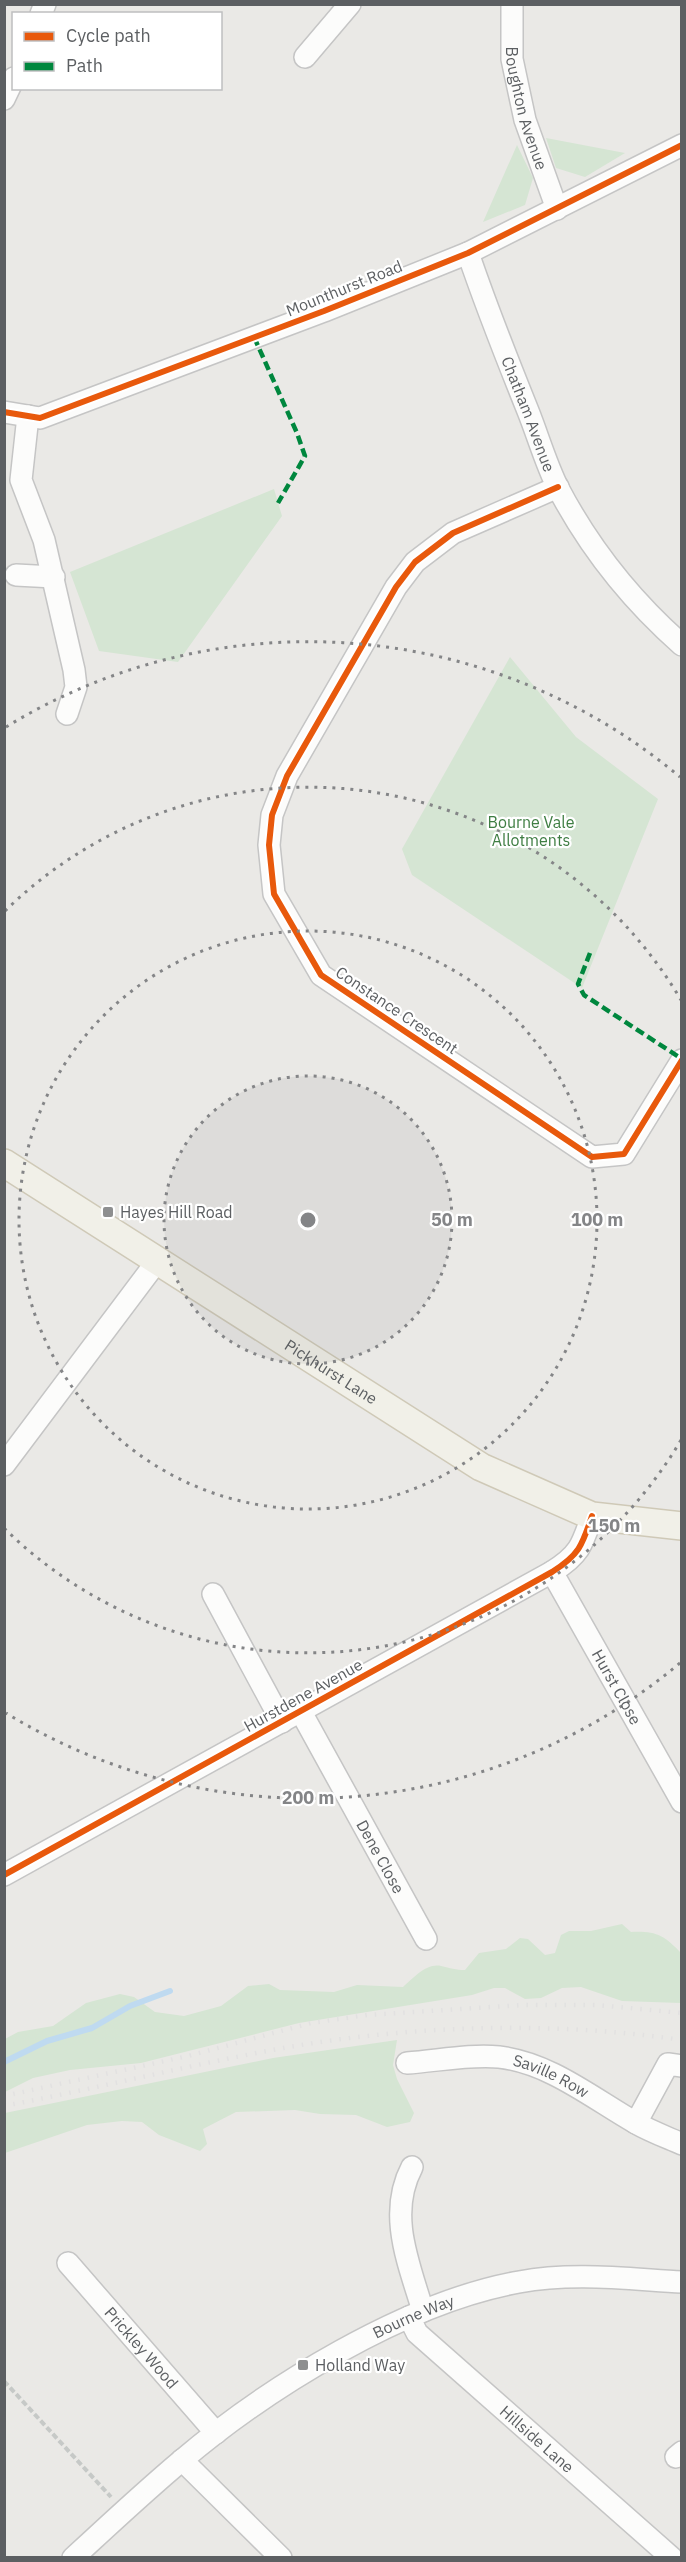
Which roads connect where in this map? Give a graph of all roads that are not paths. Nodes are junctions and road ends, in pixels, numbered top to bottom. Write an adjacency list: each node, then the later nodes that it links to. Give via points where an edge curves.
1 (350, 4): 3 (street)
2 (512, 4): 7 (street, Boughton Avenue, via 512,59 525,120)
3 (305, 57)
4 (12, 82): 5 (street)
5 (4, 99)
6 (681, 146): 7 (street, Mounthurst Road)
7 (557, 209): 8 (street, Mounthurst Road)
8 (468, 253): 10 (street, Mounthurst Road, via 40,418); 11 (street, Chatham Avenue)
9 (4, 412): 10 (street, Mounthurst Road)
10 (28, 416): 13 (street, via 21,480)
11 (558, 487): 14 (street, Chatham Avenue, via 628,592); 16 (street, Constance Crescent, via 453,533 415,562 396,587 287,776 272,815 269,845 274,894 321,975 592,1157 624,1154)
12 (16, 575): 13 (street)
13 (54, 577): 15 (street, via 76,687)
14 (681, 645)
15 (67, 714)
16 (681, 1060)
17 (4, 1163): 18 (main road, Pickhurst Lane)
18 (158, 1260): 19 (street); 20 (main road, Pickhurst Lane, via 481,1467)
19 (4, 1465)
20 (592, 1516): 21 (main road, Pickhurst Lane); 22 (street, Hurstdene Avenue, via 572,1558)
21 (681, 1526)
22 (552, 1572): 24 (street, Hurstdene Avenue); 25 (street, Hurst Close)
23 (213, 1594): 24 (street, Dene Close)
24 (291, 1717): 26 (street, Hurstdene Avenue); 27 (street, Dene Close)
25 (681, 1802)
26 (4, 1875)
27 (426, 1940)
28 (407, 2063): 30 (street, Saville Row, via 481,2056 519,2062 585,2090)
29 (681, 2066): 30 (street, via 668,2064)
30 (636, 2123): 31 (street, Saville Row)
31 (681, 2144)
32 (412, 2167): 35 (street, via 404,2182 399,2209)
33 (68, 2263): 36 (street, Prickley Wood)
34 (681, 2282): 35 (street, Bourne Way, via 546,2278 491,2288)
35 (416, 2314): 36 (street, Bourne Way, via 320,2364); 40 (street, Hillside Lane, via 417,2332)
36 (216, 2433): 37 (street, Bourne Way)
37 (182, 2460): 38 (street, Bourne Way); 39 (street)
38 (73, 2558)
39 (281, 2558)
40 (672, 2558)

